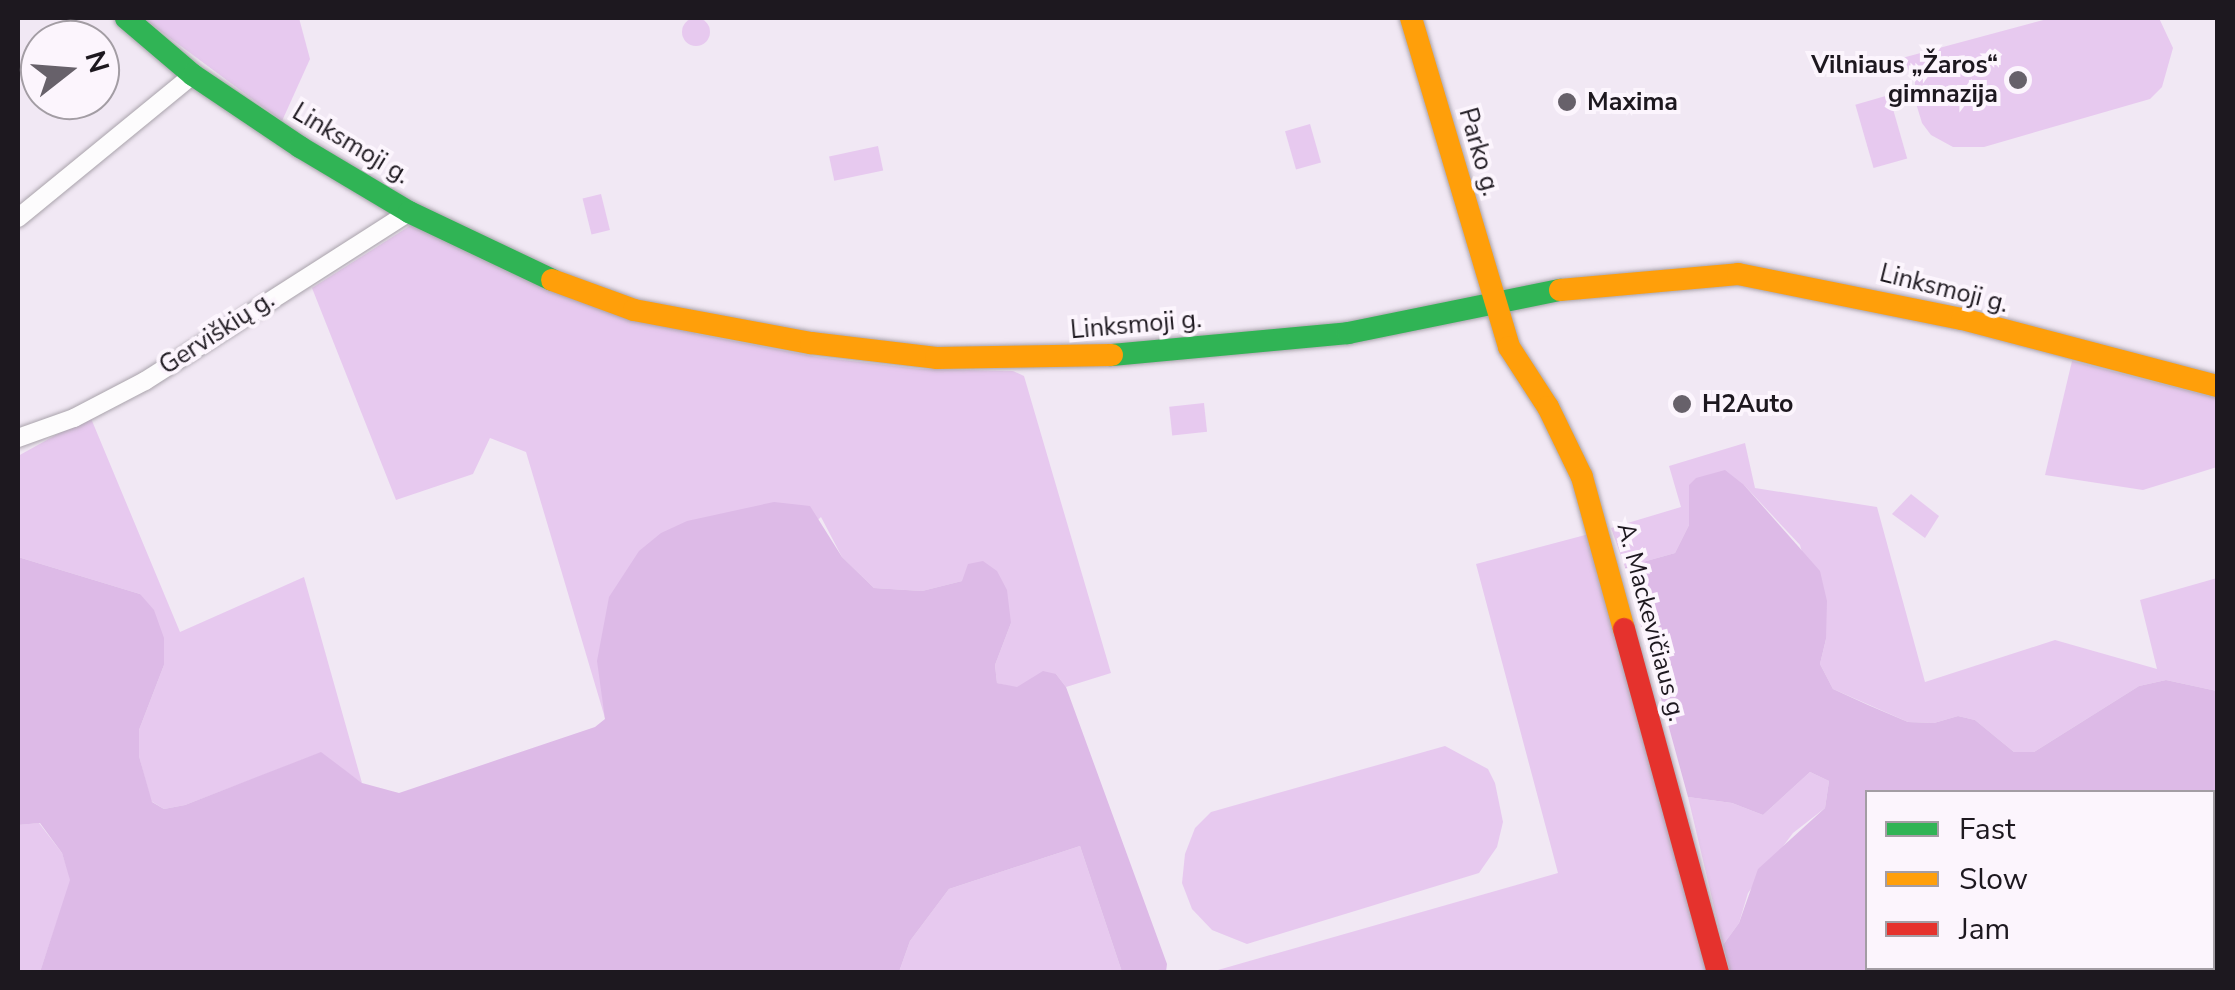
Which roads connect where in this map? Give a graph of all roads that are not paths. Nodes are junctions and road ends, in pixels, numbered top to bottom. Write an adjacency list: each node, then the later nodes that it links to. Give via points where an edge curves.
1 (126, 18): 3 (street, Linksmoji g.)
2 (1412, 18): 6 (street, Parko g.)
3 (194, 75): 4 (street, Linksmoji g.); 5 (street)
4 (409, 212): 6 (street, Linksmoji g., via 576,291 634,310 936,358 1070,360 1348,332); 8 (street, Gerviškių g., via 145,381)
5 (18, 218)
6 (1494, 301): 7 (street, Linksmoji g., via 1704,274 1774,278); 9 (street, A. Mackevičiaus g., via 1509,346 1582,477)
7 (2218, 386)
8 (18, 438)
9 (1718, 972)

